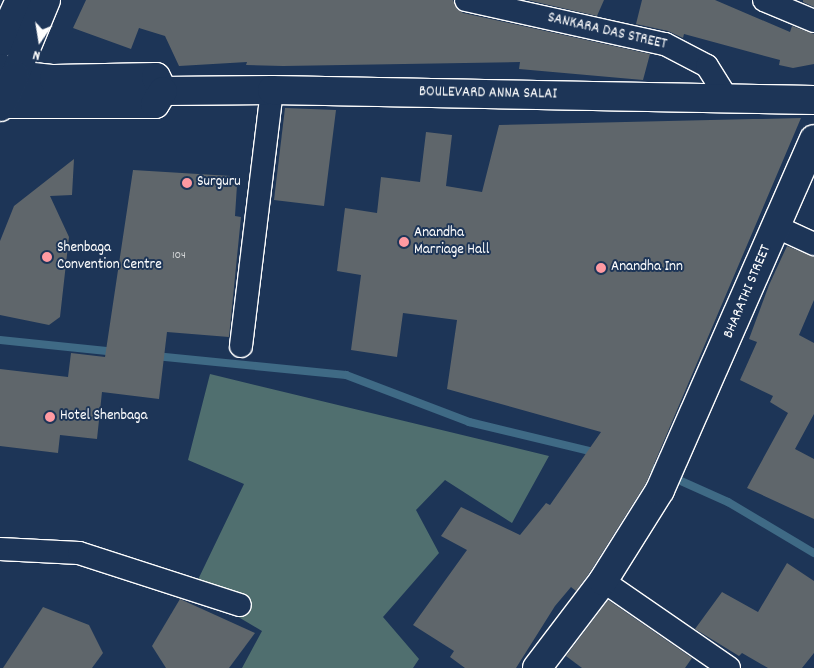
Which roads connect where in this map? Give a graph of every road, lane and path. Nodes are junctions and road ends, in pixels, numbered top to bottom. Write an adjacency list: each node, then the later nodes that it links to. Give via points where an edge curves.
1 (20, 0): 6 (main road)
2 (46, 0): 7 (main road)
3 (466, 0): 10 (street, SANKARA DAS STREET, via 665,44 707,66)
4 (764, 0): 5 (street)
5 (814, 21)
6 (0, 44)
7 (7, 72): 9 (main road, via 54,79 156,77); 12 (main road)
8 (272, 90): 9 (main road, BOULEVARD ANNA SALAI); 10 (main road, BOULEVARD ANNA SALAI); 16 (street)
9 (163, 91): 12 (main road, via 155,104)
10 (727, 98): 11 (main road, BOULEVARD ANNA SALAI)
11 (814, 100)
12 (0, 106)
13 (814, 139): 14 (main road, BHARATHI STREET)
14 (776, 227): 15 (street); 18 (main road, BHARATHI STREET, via 660,490)
15 (814, 244)
16 (241, 346)
17 (0, 549): 19 (street, via 78,553)
18 (603, 582): 20 (main road); 21 (street)
19 (240, 605)
20 (537, 668)
21 (729, 668)

